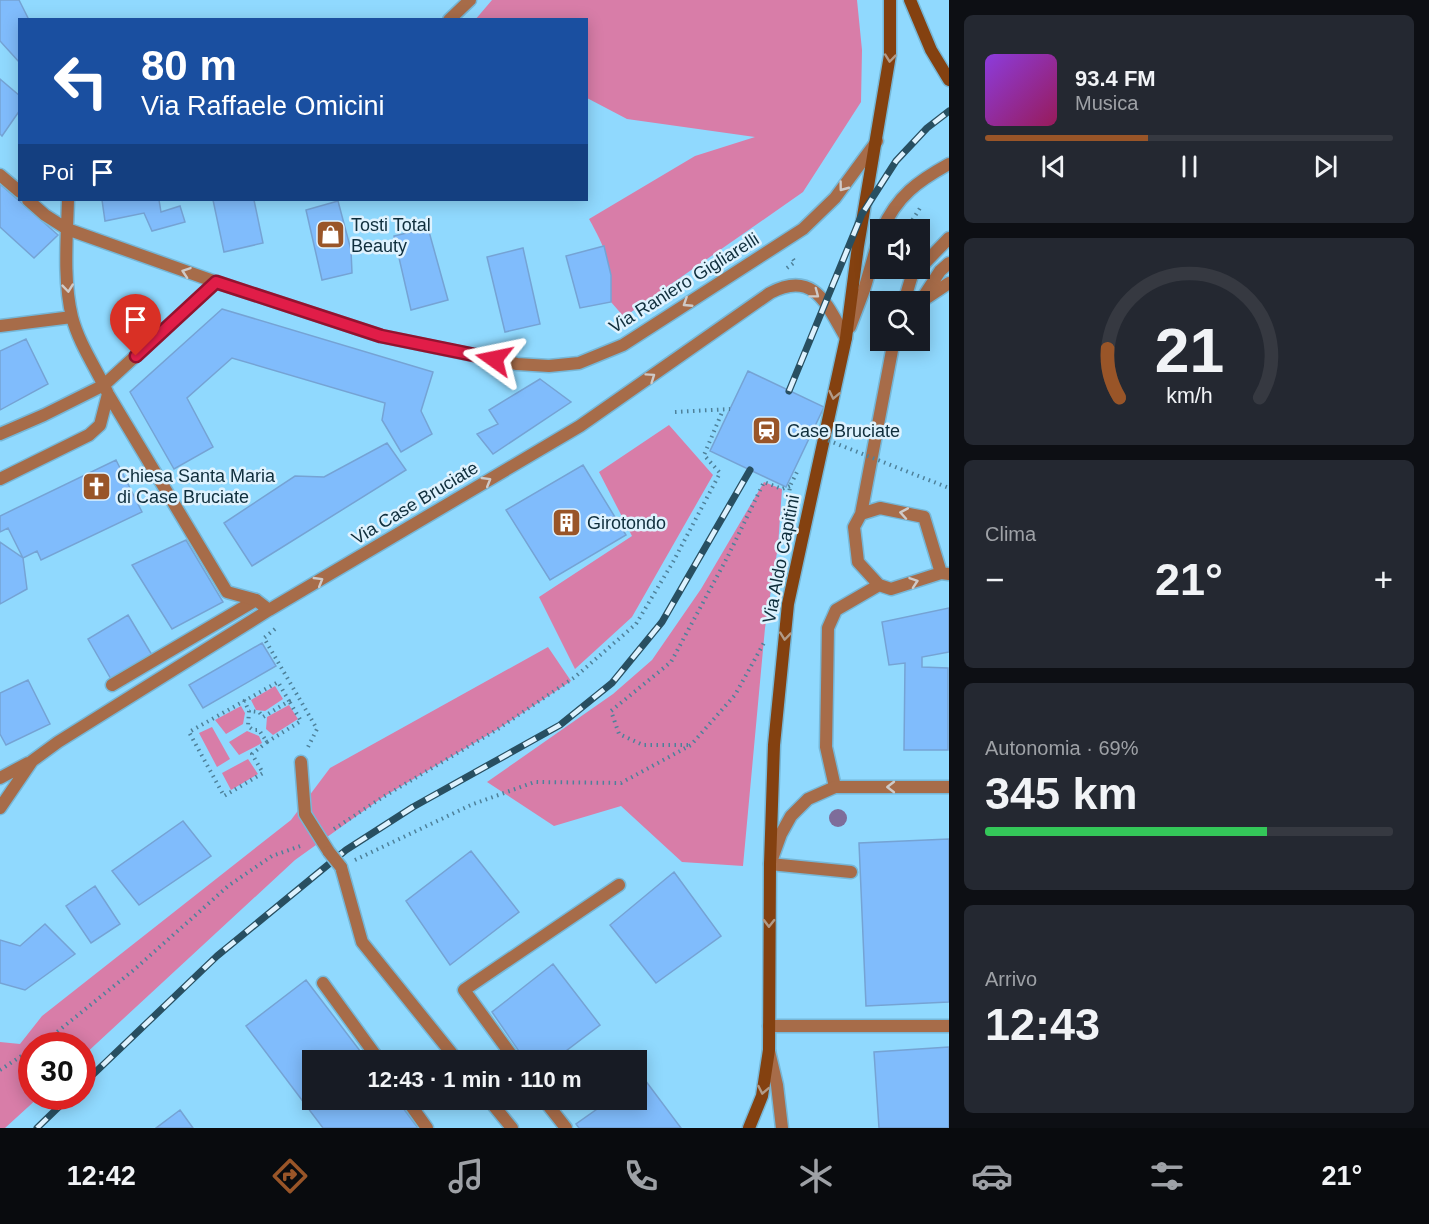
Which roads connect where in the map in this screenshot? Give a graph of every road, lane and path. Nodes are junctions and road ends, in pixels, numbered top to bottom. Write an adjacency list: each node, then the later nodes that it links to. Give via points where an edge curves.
1 (470, 0): 4 (street)
2 (890, 0): 6 (main road, Via Aldo Capitini, one-way to 6, via 890,55)
3 (910, 0): 5 (main road, via 931,50)
4 (450, 18)
5 (949, 80)
6 (878, 140): 20 (street, Via Raniero Gigliarelli, one-way to 20, via 835,198 803,229 623,345 579,363 517,364 381,336); 26 (main road, Via Aldo Capitini)
7 (949, 164): 12 (street, via 908,191)
8 (0, 175): 9 (street)
9 (18, 190)
10 (29, 201): 13 (street, Via Raniero Gigliarelli)
11 (68, 201): 13 (street)
12 (888, 219)
13 (67, 229): 20 (street, Via Raniero Gigliarelli, one-way to 13); 24 (street, one-way to 24)
14 (949, 238): 16 (street)
15 (789, 253): 19 (path, via 795,262)
16 (930, 257)
17 (949, 263): 22 (street)
18 (870, 269): 26 (street)
19 (782, 271)
20 (216, 282): 28 (street)
21 (949, 284): 23 (street)
22 (927, 291)
23 (930, 296)
24 (72, 317): 25 (street); 28 (street)
25 (0, 326)
26 (846, 338): 41 (street, Via Case Bruciate, one-way to 26, via 580,426 781,288 793,284 814,291 830,309); 57 (main road, Via Aldo Capitini, one-way to 57, via 788,604 776,713)
27 (892, 351): 36 (street)
28 (106, 389): 32 (street); 34 (street, via 100,425 88,435); 40 (street, via 227,592)
29 (730, 409): 30 (path)
30 (723, 410): 31 (path); 56 (path, via 704,455 720,473 636,624 575,677 527,710)
31 (675, 412)
32 (0, 434)
33 (817, 436): 35 (path, bridge)
34 (0, 479)
35 (949, 488)
36 (861, 514): 38 (street, one-way to 36, via 924,517 880,508); 39 (street, via 854,527 858,562)
37 (786, 523): 49 (path, via 790,486 783,489 764,482 671,662 611,711 619,734 643,745)
38 (945, 573): 39 (street, one-way to 38, via 891,589)
39 (879, 585): 53 (street, via 836,610 828,628 826,747)
40 (256, 600): 41 (street); 44 (street)
41 (269, 610): 50 (street, Via Case Bruciate)
42 (277, 628): 51 (path, via 264,638 317,729)
43 (766, 639): 49 (path, via 735,695)
44 (112, 685)
45 (244, 700): 46 (path, via 278,682); 47 (path); 48 (path, via 189,732 224,796 263,773 252,754)
46 (289, 701): 47 (path, via 263,717 259,712); 48 (path, via 301,721)
47 (249, 711): 48 (path, via 248,726 259,730)
48 (267, 742)
49 (691, 745): 58 (path, via 621,783 535,782 473,804)
50 (32, 761): 52 (street); 55 (street, Via Case Bruciate)
51 (301, 762): 56 (street, via 305,814)
52 (0, 778)
53 (835, 787): 54 (street, one-way to 53); 57 (street, via 808,800 790,816)
54 (949, 787)
55 (0, 808)
56 (321, 838): 58 (street, bridge); 64 (path, via 272,856 228,886 135,969)
57 (770, 864): 59 (street); 62 (main road, Via Aldo Capitini, one-way to 62)
58 (341, 867): 66 (street, via 362,942)
59 (851, 872)
60 (619, 885): 67 (street, via 464,990)
61 (323, 983): 65 (street)
62 (769, 1026): 63 (street); 68 (main road, Via Aldo Capitini)
63 (949, 1026)
64 (56, 1032)
65 (372, 1050)
66 (449, 1050)
67 (508, 1050)
68 (769, 1050): 77 (main road, Via Aldo Capitini, one-way to 77, via 762,1096); 78 (street)
69 (18, 1058): 70 (path)
70 (0, 1070)
71 (414, 1110): 74 (street)
72 (497, 1110): 75 (street)
73 (552, 1110): 76 (street)
74 (427, 1128)
75 (512, 1128)
76 (566, 1128)
77 (749, 1128)
78 (783, 1128)

